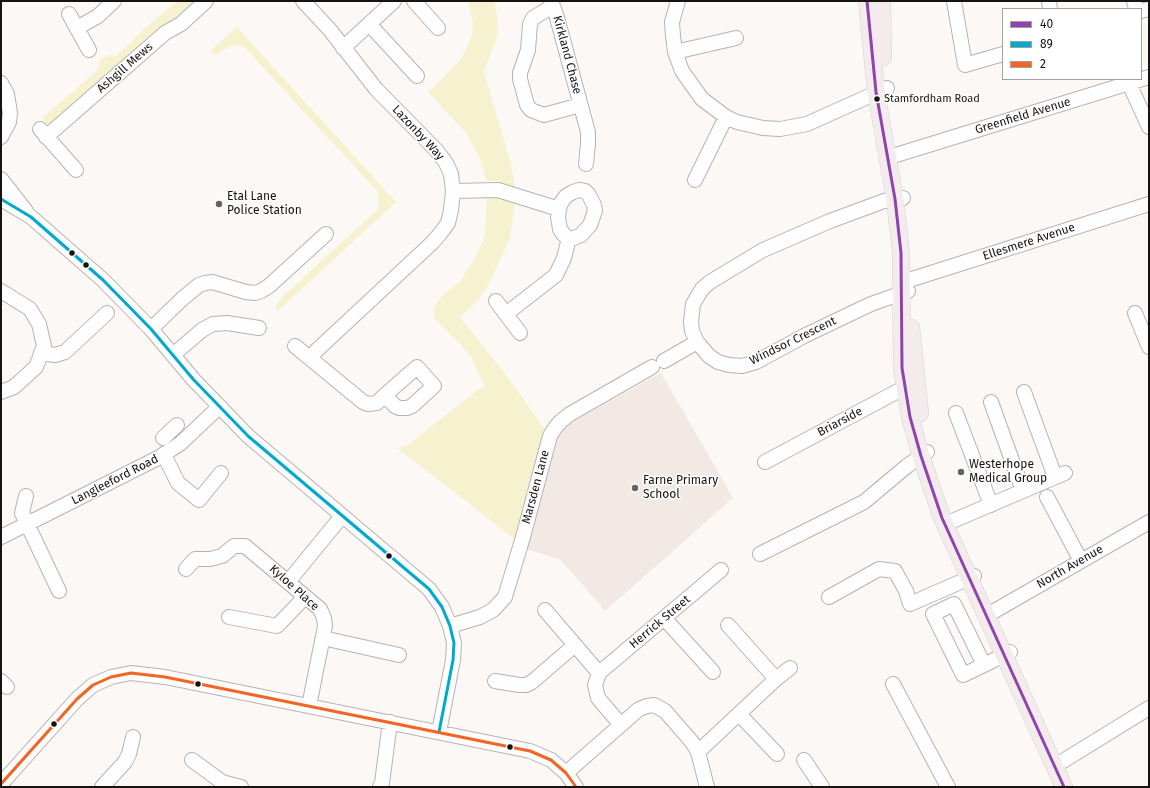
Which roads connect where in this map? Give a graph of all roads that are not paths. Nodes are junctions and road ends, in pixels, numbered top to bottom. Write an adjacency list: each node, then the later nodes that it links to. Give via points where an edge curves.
1 (114, 1): 13 (street, via 98,16)
2 (206, 1): 30 (street, Ashgill Mews, via 181,24 165,32 43,133)
3 (303, 1): 16 (street, Lazonby Way)
4 (394, 1): 12 (street)
5 (414, 1): 14 (street)
6 (678, 1): 18 (street, via 672,22)
7 (867, 1): 23 (main road)
8 (882, 1): 23 (main road, via 884,67)
9 (954, 1): 19 (street, via 965,65)
10 (552, 4): 24 (street, Kirkland Chase); 24 (street, Kirkland Chase, via 533,18 530,24 528,50 520,73 527,105 531,110 544,115)
11 (69, 14): 13 (street)
12 (368, 24): 16 (street); 20 (street)
13 (77, 28): 17 (street)
14 (438, 28)
15 (736, 38): 18 (street)
16 (343, 48): 33 (street, Lazonby Way, via 376,89 437,151 446,163)
17 (88, 50)
18 (675, 52): 25 (street, via 682,71 702,99)
19 (1002, 54)
20 (417, 76)
21 (1127, 81): 26 (street); 28 (street, Greenfield Avenue)
22 (1, 83): 27 (street, via 7,94 10,113 9,122)
23 (881, 90): 25 (street, via 807,124 780,129 750,126); 28 (main road); 35 (main road)
24 (580, 105): 29 (street, Kirkland Chase, via 588,132)
25 (726, 118): 32 (street)
26 (1149, 127)
27 (1, 137)
28 (896, 155): 35 (main road)
29 (586, 164)
30 (76, 170)
31 (1, 178): 38 (street)
32 (695, 180)
33 (453, 191): 37 (street, via 498,190); 55 (street, Lazonby Way, via 448,223 433,242)
34 (1, 199): 38 (street)
35 (899, 199): 41 (main road, via 901,253); 50 (street, Windsor Crescent, via 884,201 830,220 763,250 710,282 698,296 691,313 692,331)
36 (1149, 204): 41 (street, Ellesmere Avenue)
37 (559, 209): 40 (street, via 560,229); 40 (street, via 566,196 579,190 589,195 594,205 595,211 590,226 581,235)
38 (31, 218): 48 (street, via 103,280)
39 (326, 234): 48 (street, via 261,292 246,292 212,282 199,285)
40 (568, 238): 46 (street, via 564,258 556,275)
41 (906, 288): 50 (street, Windsor Crescent, via 804,336 756,362 742,366 718,362); 56 (main road, via 902,368)
42 (1, 291): 53 (street, via 30,309 39,324 44,346)
43 (496, 301): 46 (street)
44 (107, 313): 53 (street, via 65,352 55,355)
45 (1135, 313): 52 (street)
46 (506, 314): 49 (street)
47 (259, 328): 54 (street, via 227,323 213,324)
48 (151, 329): 54 (street)
49 (520, 333)
50 (697, 342): 92 (street, Marsden Lane, via 570,414 555,428 548,442 505,597 493,610 480,617)
51 (296, 346): 55 (street)
52 (1149, 348)
53 (42, 353): 57 (street, via 36,367 14,387)
54 (172, 355): 61 (street)
55 (310, 358): 59 (street, via 364,402 377,403)
56 (910, 385): 66 (main road); 67 (street, Briarside)
57 (1, 392)
58 (1024, 392): 69 (street, via 1060,475)
59 (385, 395): 59 (street, via 395,406 403,408 412,406 434,386 417,367)
60 (991, 402): 69 (street)
61 (219, 407): 64 (street, Langleeford Road); 73 (street, via 269,455)
62 (956, 413): 72 (street)
63 (170, 431): 64 (street)
64 (181, 443): 65 (street, Langleeford Road)
65 (164, 454): 68 (street, via 178,482 199,500); 76 (street, Langleeford Road)
66 (924, 454): 74 (main road); 78 (street, via 864,502); 82 (main road, via 942,518)
67 (765, 462)
68 (221, 473)
69 (1024, 491): 72 (street)
70 (26, 496): 76 (street, via 22,512)
71 (1047, 497): 79 (street)
72 (991, 505): 74 (street)
73 (342, 516): 83 (street); 92 (street, via 429,589 442,607)
74 (950, 522): 82 (main road)
75 (1149, 522): 79 (street, North Avenue)
76 (28, 525): 77 (street, Langleeford Road); 84 (street)
77 (1, 537)
78 (760, 554)
79 (1081, 561): 88 (street, North Avenue)
80 (186, 569): 83 (street, Kyloe Place, via 195,559 222,556 234,546 244,546)
81 (721, 570): 90 (street, Herrick Street)
82 (971, 577): 85 (street, via 910,604 895,571 879,569); 88 (main road); 95 (main road)
83 (288, 582): 86 (street, Kyloe Place)
84 (59, 591)
85 (829, 596)
86 (305, 597): 89 (street, via 278,626); 93 (street, Kyloe Place, via 320,609 324,618 326,626)
87 (545, 610): 94 (street)
88 (991, 613): 95 (main road)
89 (229, 617)
90 (664, 618): 99 (street); 100 (street, Herrick Street)
91 (728, 625): 101 (street)
92 (450, 626): 109 (street, via 454,643 453,660)
93 (323, 638): 96 (street); 104 (street, Kyloe Place)
94 (575, 645): 100 (street); 102 (street, via 526,685)
95 (1007, 654): 97 (street); 115 (main road); 125 (main road)
96 (399, 655)
97 (984, 665): 97 (street, via 963,675 934,614 954,604)
98 (790, 668): 101 (street)
99 (713, 672)
100 (599, 673): 108 (street, via 595,686 598,698)
101 (776, 679): 106 (street)
102 (495, 681)
103 (894, 684): 124 (street)
104 (309, 706): 107 (street); 117 (street, via 165,677 131,673 111,677 94,685 77,699)
105 (1149, 708): 115 (street)
106 (739, 714): 111 (street); 112 (street)
107 (390, 722): 109 (street); 120 (street)
108 (622, 725): 111 (street, via 639,709 654,705 665,711); 116 (street)
109 (439, 732): 116 (street, via 530,751 551,760)
110 (133, 737): 118 (street, via 125,762)
111 (698, 752): 122 (street)
112 (777, 754)
113 (192, 760): 119 (street, via 222,782)
114 (804, 760): 123 (street)
115 (1063, 760): 125 (main road)
116 (566, 773): 121 (street)
117 (3, 776)
118 (102, 787)
119 (240, 787)
120 (380, 787)
121 (576, 787)
122 (707, 787)
123 (822, 787)
124 (948, 787)
125 (1071, 787)

